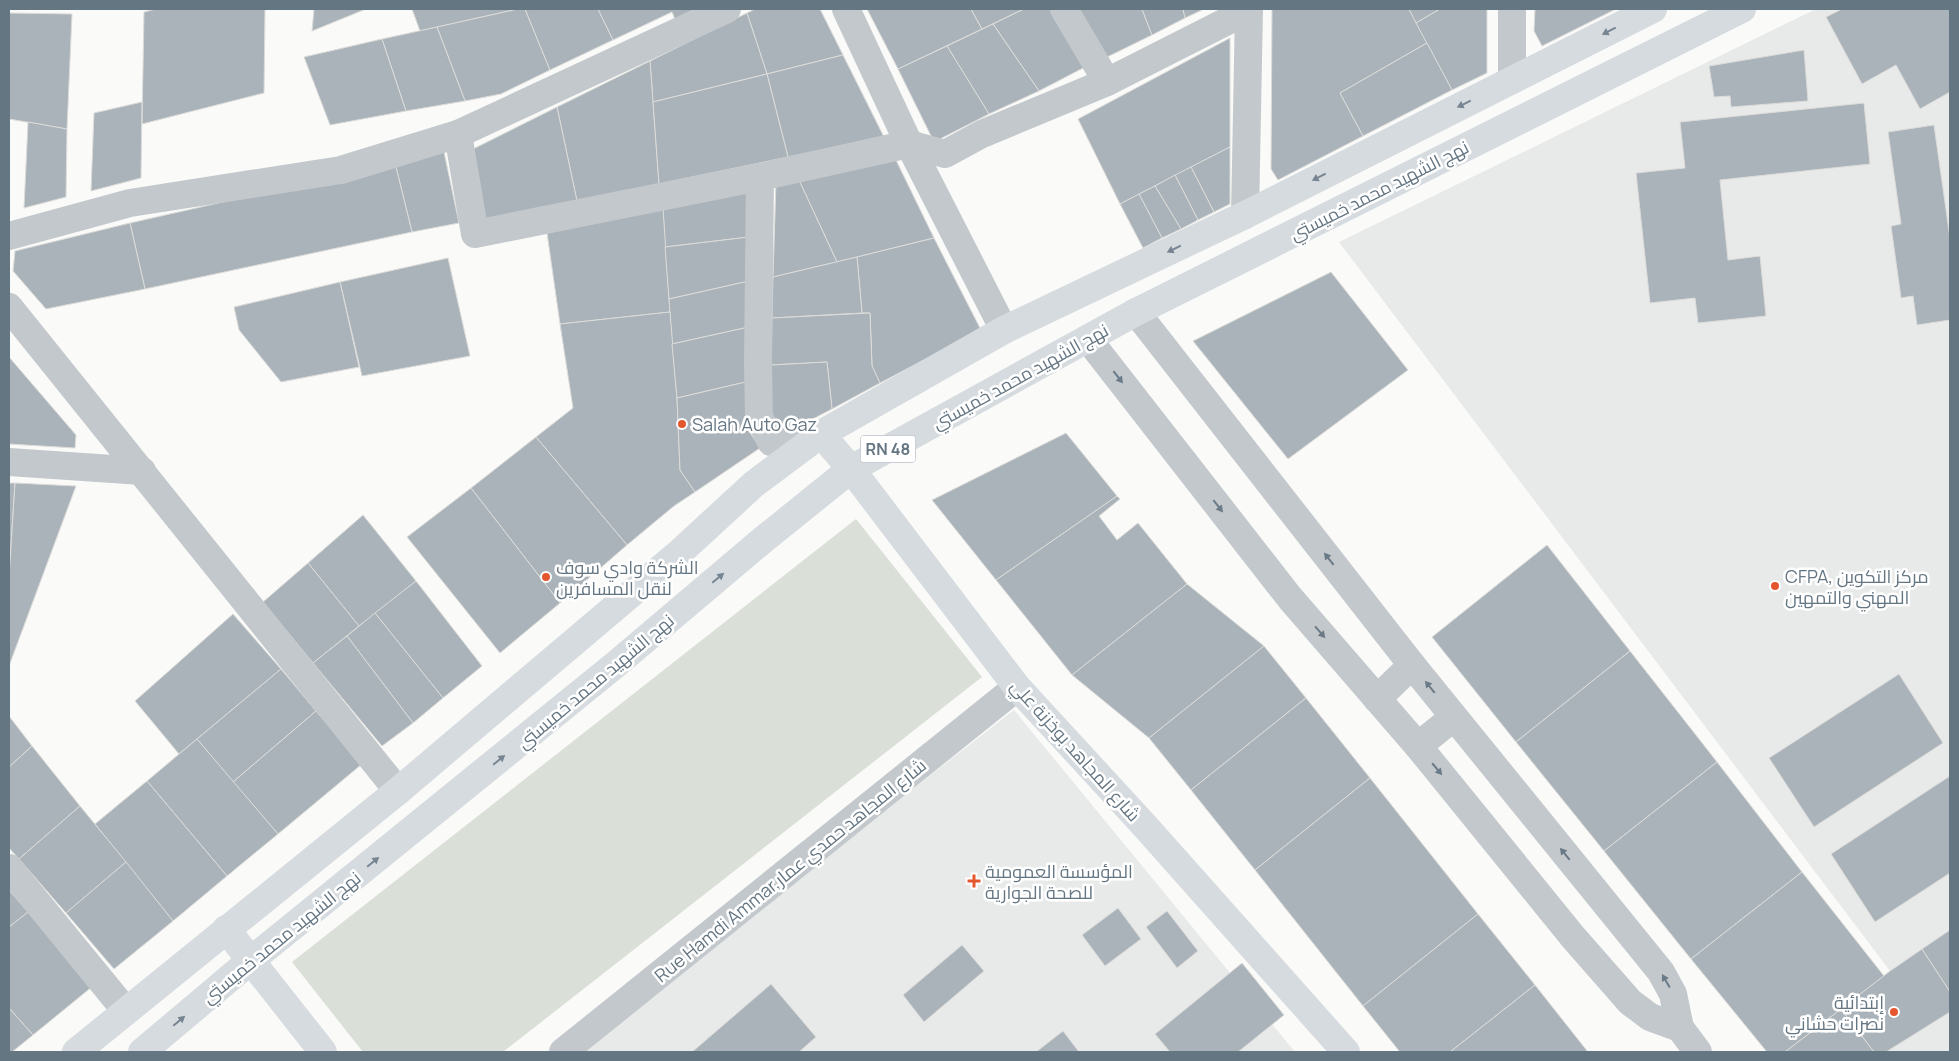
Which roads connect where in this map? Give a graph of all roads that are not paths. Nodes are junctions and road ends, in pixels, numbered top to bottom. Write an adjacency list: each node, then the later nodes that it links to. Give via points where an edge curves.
1 (727, 9): 10 (street)
2 (846, 9): 11 (street)
3 (1064, 9): 9 (street)
4 (1249, 9): 9 (street); 13 (street)
5 (1512, 9): 8 (street)
6 (1653, 9): 8 (main road, RN 48, one-way to 8)
7 (1742, 9): 16 (main road, نهج الشهيد محمد خميستي / RN 48)
8 (1512, 80): 13 (main road, RN 48, one-way to 13)
9 (1107, 82): 11 (street, via 982,134 945,154)
10 (458, 134): 12 (street, via 475,234); 14 (street, via 340,170 130,203)
11 (909, 144): 12 (street); 17 (street)
12 (760, 177): 19 (street, via 759,417 771,442)
13 (1245, 215): 17 (main road, RN 48, one-way to 17)
14 (9, 236)
15 (9, 307): 22 (street)
16 (1136, 312): 18 (main road, نهج الشهيد محمد خميستي / RN 48); 23 (street, one-way to 16)
17 (1004, 330): 19 (main road, RN 48)
18 (1088, 339): 21 (main road, نهج الشهيد محمد خميستي / RN 48); 25 (street, one-way to 25, via 1290,598)
19 (821, 434): 21 (main road, شارع المجاهد بوخزنة علي); 28 (main road, RN 48, via 754,484 671,561)
20 (9, 462): 22 (street)
21 (851, 469): 24 (main road, شارع المجاهد بوخزنة علي); 31 (main road, نهج الشهيد محمد خميستي / RN 48, one-way to 21, via 512,750)
22 (142, 471): 28 (street)
23 (1412, 665): 25 (street); 26 (street, one-way to 23)
24 (1017, 687): 37 (street, Rue Hamdi Ammar,شارع المجاهد حمدي عمار); 38 (main road, شارع المجاهد بوخزنة علي)
25 (1377, 699): 27 (street)
26 (1454, 717): 27 (street); 33 (street, one-way to 26, via 1673,994 1661,972)
27 (1418, 746): 33 (street, one-way to 33, via 1630,1002 1650,1017)
28 (398, 791): 30 (main road, RN 48)
29 (9, 868): 32 (street)
30 (226, 929): 31 (main road); 32 (main road, RN 48)
31 (250, 961): 35 (main road, نهج الشهيد محمد خميستي / RN 48, one-way to 31); 36 (main road)
32 (126, 1011): 34 (main road, RN 48)
33 (1680, 1028): 39 (street)
34 (76, 1052)
35 (142, 1052)
36 (323, 1052)
37 (563, 1052)
38 (1346, 1052)
39 (1698, 1052)

